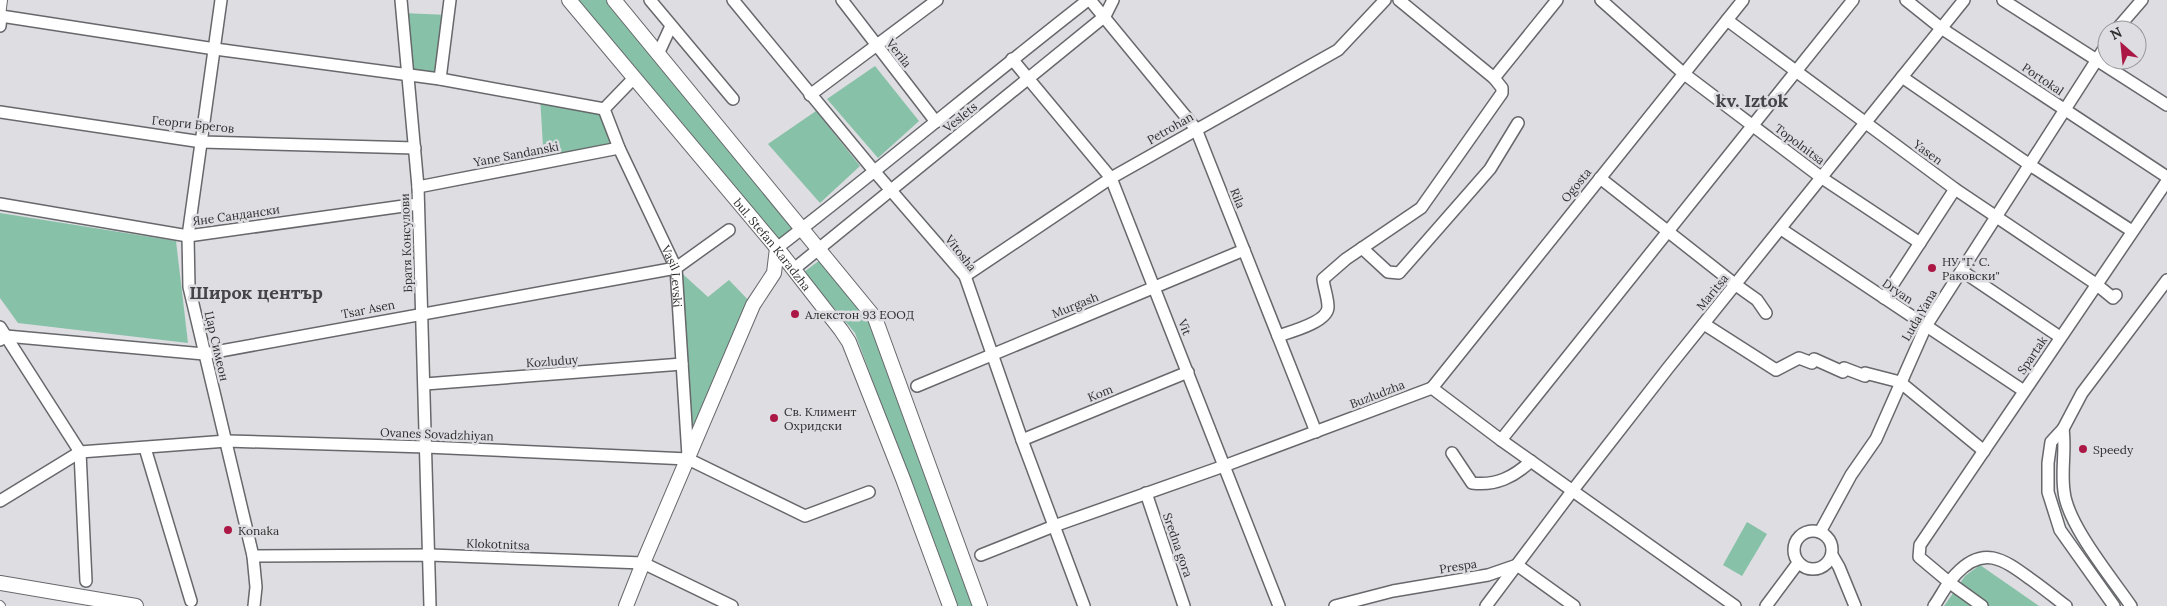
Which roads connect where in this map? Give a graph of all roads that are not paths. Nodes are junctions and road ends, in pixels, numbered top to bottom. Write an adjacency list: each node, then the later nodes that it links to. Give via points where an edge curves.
1 (3, 0): 26 (street)
2 (221, 0): 30 (street, Цар Симеон)
3 (401, 0): 37 (street, Братя Консулови)
4 (450, 0): 42 (street)
5 (569, 0): 39 (street, bul. Stefan Karadzha)
6 (614, 0): 31 (street)
7 (650, 0): 27 (street)
8 (733, 0): 43 (street, Vitosha)
9 (842, 0): 29 (street, Verila)
10 (937, 0): 29 (street)
11 (1089, 0): 23 (street, Rila); 32 (street, Veslets)
12 (1112, 0): 23 (street, Veslets)
13 (1385, 0): 53 (street, Petrohan, via 1338,50)
14 (1400, 0): 41 (street)
15 (1557, 0): 41 (street)
16 (1601, 0): 35 (street, Topolnitsa)
17 (1743, 0): 24 (street, Ogosta)
18 (1854, 0): 36 (street)
19 (1906, 0): 28 (street, Portokal)
20 (1964, 0): 28 (street, Maritsa)
21 (2003, 0): 33 (street)
22 (2142, 0): 25 (street)
23 (1105, 16): 40 (street, Veslets); 53 (street, Rila)
24 (1726, 20): 35 (street, Ogosta); 36 (street, Yasen)
25 (2125, 20)
26 (1, 21): 30 (street)
27 (671, 26): 31 (street); 44 (street)
28 (1942, 28): 38 (street, Maritsa); 47 (street, Portokal)
29 (876, 45): 43 (street); 49 (street, Verila)
30 (215, 49): 37 (street); 54 (street, Цар Симеон)
31 (659, 52): 69 (street)
32 (1012, 59): 40 (street, Vit); 49 (street, Veslets)
33 (2097, 59): 47 (street, Luda Yana)
34 (2114, 70): 45 (street)
35 (1683, 73): 52 (street, Topolnitsa); 60 (street, Ogosta)
36 (1796, 73): 51 (street, Yasen); 52 (street)
37 (407, 75): 42 (street); 55 (street, Братя Консулови)
38 (1902, 77): 51 (street, Maritsa); 57 (street)
39 (634, 78): 46 (street); 76 (street, bul. Stefan Karadzha)
40 (1029, 78): 59 (street, Vit); 65 (street, Veslets)
41 (1494, 78): 77 (street, via 1502,93 1421,208)
42 (440, 79): 46 (street)
43 (810, 95): 58 (street, Vitosha)
44 (733, 99)
45 (2167, 105)
46 (604, 109): 56 (street, Vasil Levski)
47 (2065, 110): 57 (street, Luda Yana); 62 (street, Portokal)
48 (0, 112): 54 (street, Георги Брегов)
49 (936, 122): 58 (street, Veslets)
50 (1518, 123): 77 (street, via 1490,169 1399,274 1388,272)
51 (1866, 124): 61 (street, Maritsa); 64 (street, Yasen)
52 (1752, 126): 61 (street, Topolnitsa); 72 (street)
53 (1196, 129): 59 (street, Petrohan); 79 (street, Rila)
54 (202, 142): 55 (street, Георги Брегов); 74 (street, Цар Симеон)
55 (415, 148): 63 (street, Братя Консулови)
56 (619, 148): 63 (street, Yane Sandanski); 80 (street, Vasil Levski)
57 (2030, 165): 68 (street, Luda Yana); 73 (street)
58 (875, 172): 65 (street, Vitosha); 69 (street, Veslets)
59 (1111, 178): 84 (street, Petrohan); 88 (street, Vit)
60 (1600, 178): 72 (street); 105 (street, Ogosta)
61 (1822, 178): 70 (street, Maritsa); 75 (street, Topolnitsa)
62 (2167, 179): 73 (street, Spartak)
63 (418, 187): 67 (street, Братя Консулови)
64 (1955, 189): 68 (street, Yasen); 75 (street)
65 (891, 190): 78 (street, Veslets); 84 (street, Vitosha)
66 (0, 204): 74 (street, Яне Сандански)
67 (418, 204): 74 (street, Яне Сандански); 91 (street, Братя Консулови)
68 (1996, 218): 82 (street, Luda Yana); 86 (street, Yasen)
69 (802, 229): 76 (street, Veslets); 78 (street)
70 (1781, 229): 87 (street, Maritsa); 90 (street, Dryan)
71 (729, 230): 80 (street, Tsar Asen)
72 (1668, 231): 87 (street); 110 (street)
73 (2132, 231): 86 (street, Spartak)
74 (188, 236): 98 (street, Цар Симеон, via 189,287)
75 (1920, 243): 90 (street)
76 (777, 248): 81 (street, bul. Stefan Karadzha); 83 (street)
77 (1362, 248): 96 (street, via 1324,279 1329,308 1324,316)
78 (818, 249): 81 (street, Veslets); 130 (street, via 875,318)
79 (1244, 250): 88 (street, Murgash); 96 (street, Rila)
80 (676, 268): 91 (street, Tsar Asen); 100 (street, Vasil Levski)
81 (794, 269): 83 (street); 144 (street, bul. Stefan Karadzha, via 849,342)
82 (1962, 271): 94 (street, Luda Yana); 97 (street)
83 (774, 273): 117 (street, Vasil Levski, via 753,305)
84 (965, 276): 99 (street, Vitosha)
85 (2167, 280): 107 (street, via 2082,393)
86 (2096, 284): 89 (street, Yasen, via 2113,298); 97 (street, Spartak)
87 (1736, 285): 92 (street, via 1757,300); 93 (street, Maritsa)
88 (1156, 287): 99 (street, Murgash); 101 (street, Vit)
89 (2116, 294)
90 (1884, 298): 94 (street, Dryan)
91 (422, 312): 98 (street, Tsar Asen); 103 (street, Братя Консулови)
92 (1766, 313)
93 (1704, 324): 102 (street, via 1776,370 1799,358 1812,362 1814,358 1843,372 1844,368 1865,376 1866,373); 120 (street, Maritsa)
94 (1926, 326): 102 (street, Luda Yana); 106 (street, Dryan)
95 (2, 335): 98 (street, Tsar Asen); 115 (street)
96 (1278, 336): 108 (street, Rila)
97 (2060, 337): 106 (street, Spartak)
98 (204, 354): 111 (street, Цар Симеон)
99 (991, 354): 104 (street, Murgash); 109 (street, Vitosha)
100 (682, 364): 103 (street, Kozluduy); 117 (street, Vasil Levski)
101 (1188, 372): 109 (street, Kom); 119 (street, Vit)
102 (1900, 382): 114 (street); 125 (street, Luda Yana, via 1876,439)
103 (425, 384): 112 (street, Братя Консулови)
104 (917, 386)
105 (1432, 388): 108 (street, Buzludzha); 110 (street)
106 (2024, 391): 114 (street, Spartak)
107 (2063, 429): 158 (street, via 2052,442 2048,463 2048,492 2054,513 2060,530); 159 (street, via 2064,490 2068,511)
108 (1316, 432): 119 (street, Buzludzha)
109 (1022, 440): 124 (street, Vitosha)
110 (1501, 440): 118 (street)
111 (227, 441): 112 (street, Ovanes Sovadzhiyan); 113 (street, Ovanes Sovadzhiyan); 129 (street, Цар Симеон)
112 (426, 447): 117 (street, Ovanes Sovadzhiyan); 126 (street, Братя Консулови)
113 (145, 448): 115 (street, Ovanes Sovadzhiyan); 138 (street)
114 (1984, 451): 136 (street, Spartak, via 1920,545 1920,557)
115 (80, 452): 123 (street, Ovanes Sovadzhiyan); 134 (street)
116 (1452, 453): 118 (street, via 1472,483 1502,481)
117 (688, 459): 121 (street, Ovanes Sovadzhiyan, via 805,516); 132 (street, Vasil Levski)
118 (1531, 461): 120 (street)
119 (1224, 466): 122 (street, Buzludzha); 148 (street, Vit)
120 (1573, 490): 133 (street, Maritsa); 152 (street)
121 (869, 492)
122 (1146, 493): 124 (street, Buzludzha); 147 (street, Sredna gora)
123 (0, 501)
124 (1054, 526): 127 (street, Buzludzha); 146 (street, Vitosha)
125 (1820, 532): 128 (street, via 1830,541); 131 (street, via 1810,531 1795,543 1794,553)
126 (430, 555): 129 (street, Klokotnitsa); 132 (street, Klokotnitsa); 141 (street, Братя Консулови)
127 (981, 555): 130 (street)
128 (1832, 555): 131 (street, via 1821,568 1813,570); 154 (street)
129 (253, 556): 140 (street, Цар Симеон)
130 (964, 562): 145 (street)
131 (1798, 562): 153 (street)
132 (642, 563): 142 (street, Vasil Levski); 143 (street, Klokotnitsa)
133 (1517, 565): 149 (street, Prespa, via 1488,575 1393,591); 150 (street, Maritsa); 151 (street)
134 (86, 581): 137 (street)
135 (0, 583): 137 (street)
136 (1950, 583): 155 (street); 156 (street); 157 (street, via 1974,560 2002,559)
137 (85, 598): 139 (street)
138 (191, 601)
139 (136, 606)
140 (254, 606)
141 (430, 606)
142 (626, 606)
143 (732, 606)
144 (950, 606)
145 (980, 606)
146 (1084, 606)
147 (1184, 606)
148 (1280, 606)
149 (1335, 606)
150 (1486, 606)
151 (1574, 606)
152 (1735, 606)
153 (1766, 606)
154 (1856, 606)
155 (1934, 606)
156 (1982, 606)
157 (2066, 606)
158 (2114, 606)
159 (2131, 606)

